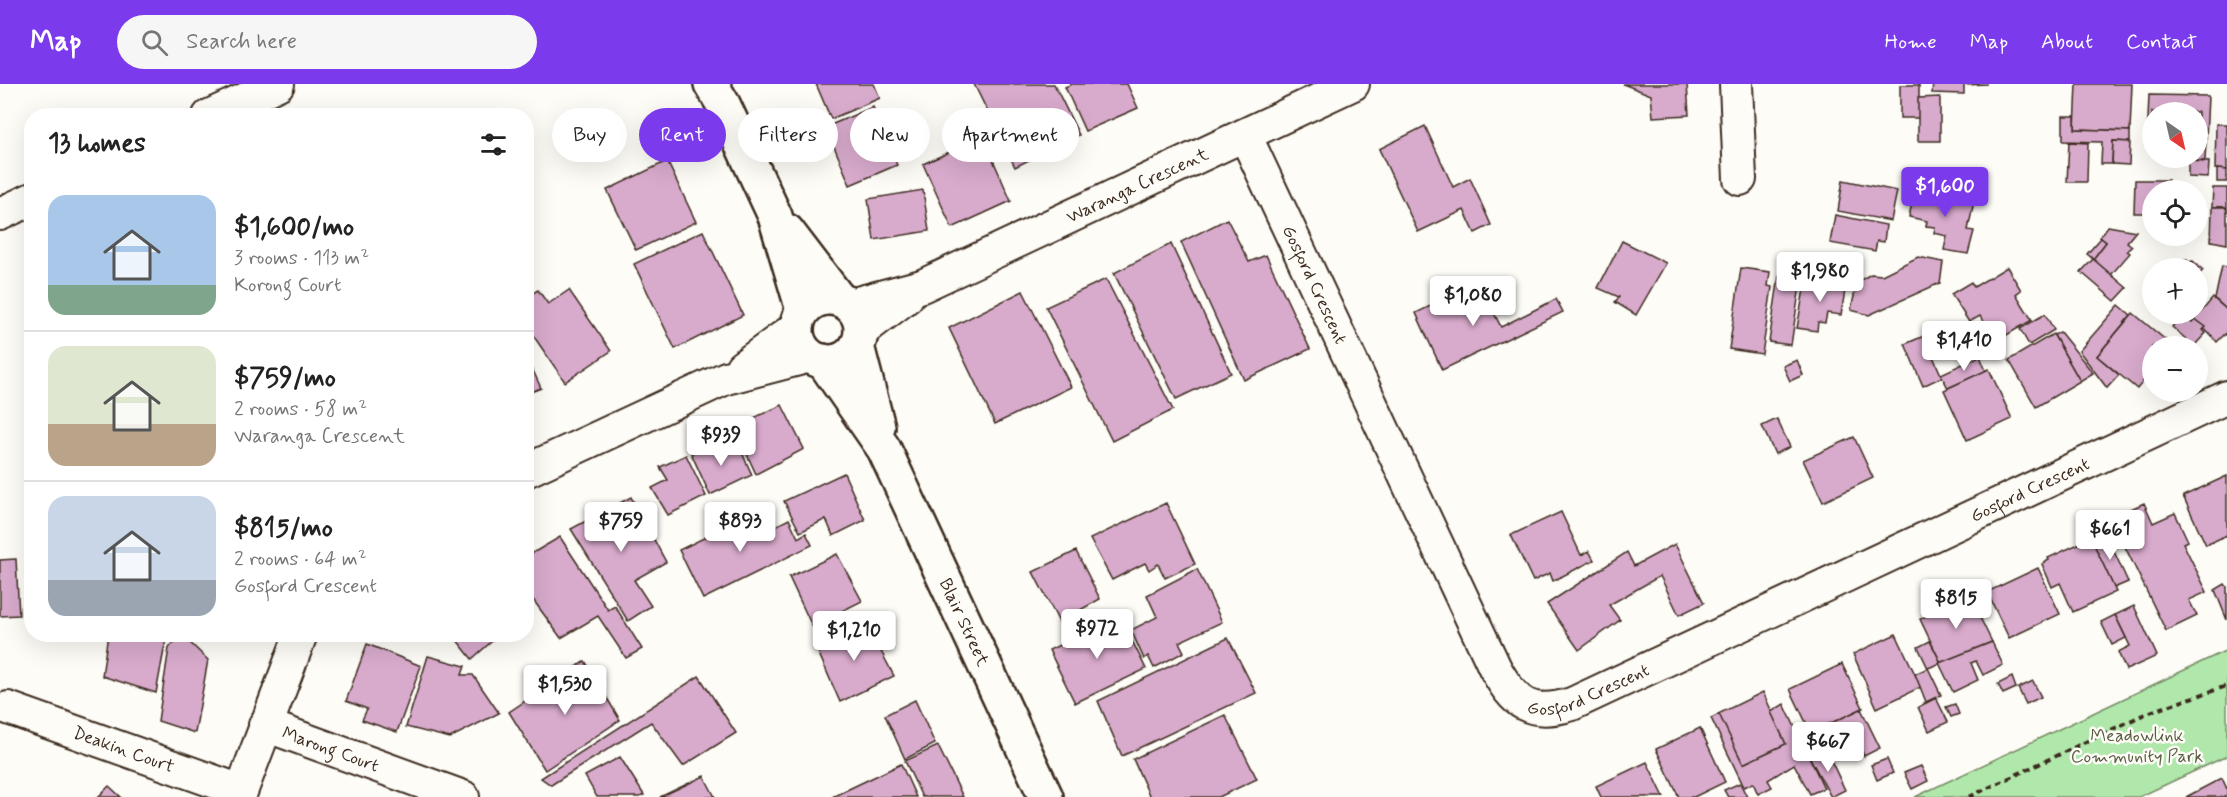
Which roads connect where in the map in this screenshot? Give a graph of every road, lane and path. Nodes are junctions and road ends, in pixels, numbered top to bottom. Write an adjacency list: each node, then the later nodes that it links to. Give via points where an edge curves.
1 (278, 84): 5 (street)
2 (1353, 84): 6 (street, Waranga Crescent)
3 (1736, 84): 7 (street)
4 (717, 91): 10 (street, Blair Street)
5 (226, 108)
6 (1245, 135): 11 (street, Waranga Crescent); 13 (street, Gosford Crescent, via 1495,668 1514,697 1534,709 1554,710 1572,704)
7 (1740, 179)
8 (24, 203): 9 (street)
9 (0, 214)
10 (776, 216): 11 (street, Blair Street); 12 (street, Blair Street)
11 (852, 320): 12 (street, via 819,299); 12 (street, via 842,360); 14 (street, Blair Street)
12 (808, 339): 14 (street, Blair Street); 15 (street)
13 (2227, 397)
14 (884, 449): 22 (street, Blair Street)
15 (534, 467)
16 (298, 642): 19 (street)
17 (2227, 686): 23 (path, via 2147,713)
18 (8, 708): 20 (street, Deakin Court)
19 (266, 725): 20 (street); 21 (street, Marong Court)
20 (240, 794)
21 (463, 797)
22 (1046, 797)
23 (1969, 797)

